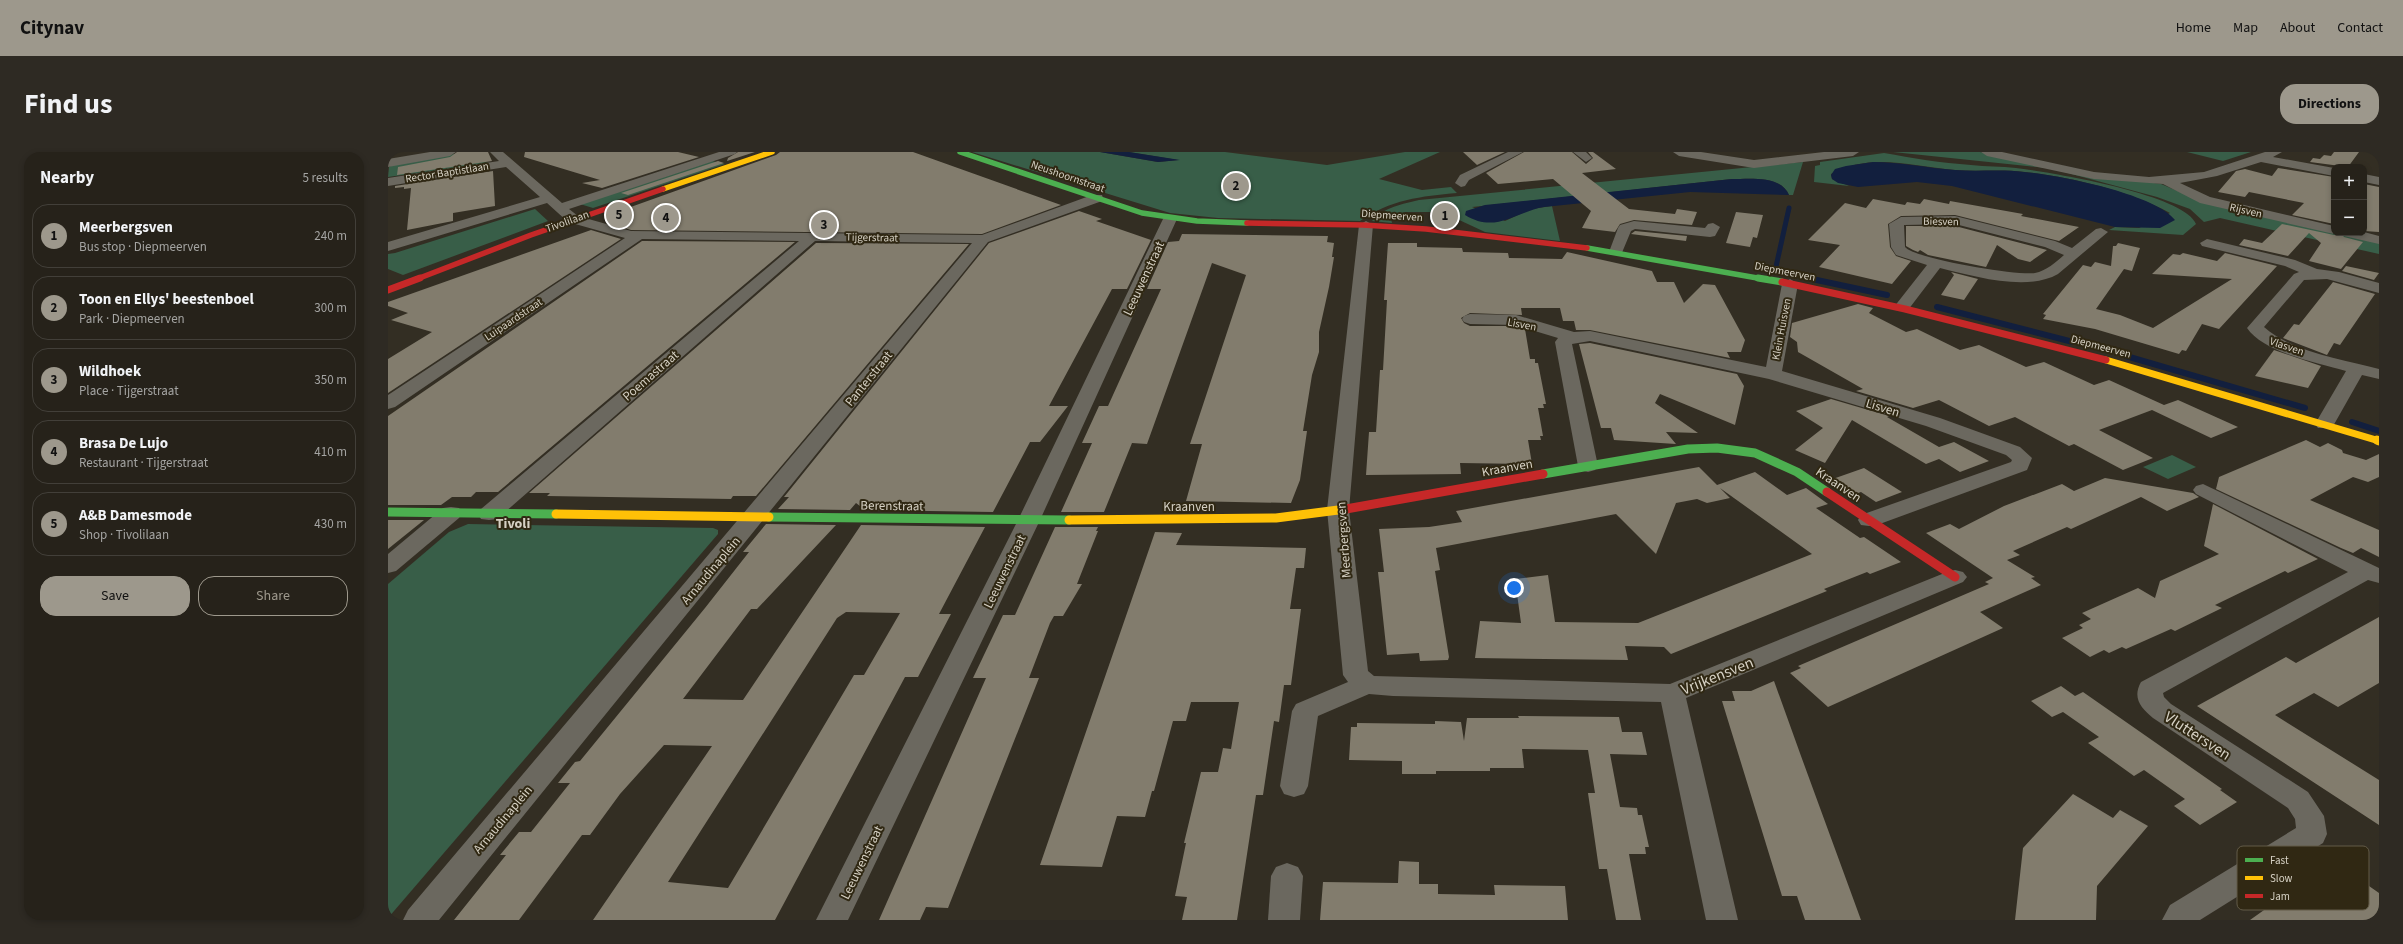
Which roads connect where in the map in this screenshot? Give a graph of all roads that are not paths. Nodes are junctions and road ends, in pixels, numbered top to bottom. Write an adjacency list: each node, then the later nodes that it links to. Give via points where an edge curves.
1 (450, 152): 14 (street, Rector Baptistlaan)
2 (496, 152): 15 (street)
3 (709, 152): 11 (street)
4 (772, 152): 13 (street, Tivolilaan)
5 (960, 152): 22 (street, Neushoornstraat)
6 (1517, 152): 21 (street, via 1464,178)
7 (1679, 152): 8 (street, via 1754,164)
8 (1853, 152)
9 (1988, 152): 17 (street, Rijsven, via 2097,176 2138,180)
10 (2276, 152): 12 (street, Rijsven)
11 (727, 153): 13 (street); 24 (street, Tivolilaan)
12 (2260, 158): 16 (street, Rijsven); 17 (street, Rijsven, via 2202,176)
13 (747, 160): 25 (street, Tivolilaan)
14 (388, 163)
15 (507, 163): 20 (street, Rector Baptistlaan); 23 (street)
16 (2331, 171)
17 (2162, 179): 29 (street, Rijsven, via 2211,201)
18 (2367, 179): 19 (street)
19 (2379, 181)
20 (388, 182)
21 (1461, 182)
22 (1097, 198): 26 (street, Neushoornstraat); 34 (street, Tijgerstraat)
23 (548, 199): 24 (street); 37 (street)
24 (559, 208): 25 (street)
25 (573, 219): 31 (street, Tijgerstraat, via 630,235); 43 (street, Tivolilaan)
26 (1170, 219): 27 (street, Diepmeerven, via 1201,222); 61 (street, Leeuwenstraat)
27 (1366, 225): 38 (street, Diepmeerven, via 1476,234); 56 (street, Meerbergsven)
28 (1713, 227): 38 (street, via 1710,233 1634,225 1625,228)
29 (2331, 229)
30 (2101, 232): 39 (street, Biesven)
31 (639, 235): 33 (street, Tijgerstraat); 51 (street, Luipaardstraat)
32 (2362, 236): 35 (street)
33 (812, 237): 34 (street, Tijgerstraat); 59 (street, Poemastraat)
34 (983, 239): 60 (street, Panterstraat)
35 (2379, 240)
36 (2206, 244): 41 (street, Vlasven, via 2290,264)
37 (388, 247)
38 (1616, 252): 42 (street, Diepmeerven)
39 (2072, 254): 40 (street, Biesven, via 2044,275 2030,279); 40 (street, Biesven, via 2050,244 1955,220 1901,221 1896,224 1898,247 1901,252)
40 (1937, 262): 45 (street)
41 (2315, 274): 44 (street, Vlasven); 48 (street, Vlasven, via 2299,277 2255,328 2262,336 2278,345)
42 (1790, 284): 45 (street, Diepmeerven); 49 (street, Klein Huisven)
43 (392, 286)
44 (2379, 288)
45 (1902, 308): 52 (street, Diepmeerven, via 2134,367)
46 (1470, 319): 47 (street, Lisven, via 1516,320)
47 (1573, 337): 49 (street, Lisven, via 1590,336); 54 (street, via 1563,342)
48 (2357, 367): 50 (street, Vlasven); 52 (street)
49 (1773, 374): 62 (street, Lisven, via 1933,422 2013,451 2022,458 2020,466)
50 (2379, 374)
51 (388, 403)
52 (2325, 424): 53 (street, Diepmeerven)
53 (2379, 442)
54 (1588, 466): 56 (street, Kraanven); 62 (street, Kraanven, via 1688,449 1717,448 1754,453 1797,472)
55 (2203, 490): 64 (street, Vluttersven)
56 (1338, 510): 61 (street, Kraanven, via 1276,518); 66 (street, Meerbergsven, via 1356,675)
57 (388, 512): 58 (street, Arnaudinaplein)
58 (451, 513): 59 (street, Arnaudinaplein); 63 (street)
59 (489, 514): 60 (street, Arnaudinaplein)
60 (754, 517): 61 (street, Berenstraat); 72 (street, Arnaudinaplein)
61 (1029, 520): 73 (street, Leeuwenstraat)
62 (1869, 520): 65 (street, Kraanven)
63 (388, 566)
64 (2373, 574): 69 (street, Vluttersven, via 2150,689 2151,701 2162,711 2298,800 2310,816 2312,834)
65 (1955, 577): 67 (street, Vrijkensven)
66 (1367, 684): 67 (street, via 1393,687); 68 (street, via 1305,711)
67 (1672, 693): 75 (street, Vrijkensven)
68 (1294, 786)
69 (2293, 846)
70 (1288, 876): 74 (street)
71 (2237, 880): 76 (street, Vluttersven, via 2181,915)
72 (419, 920)
73 (832, 920)
74 (1284, 920)
75 (1722, 920)
76 (2178, 920)

